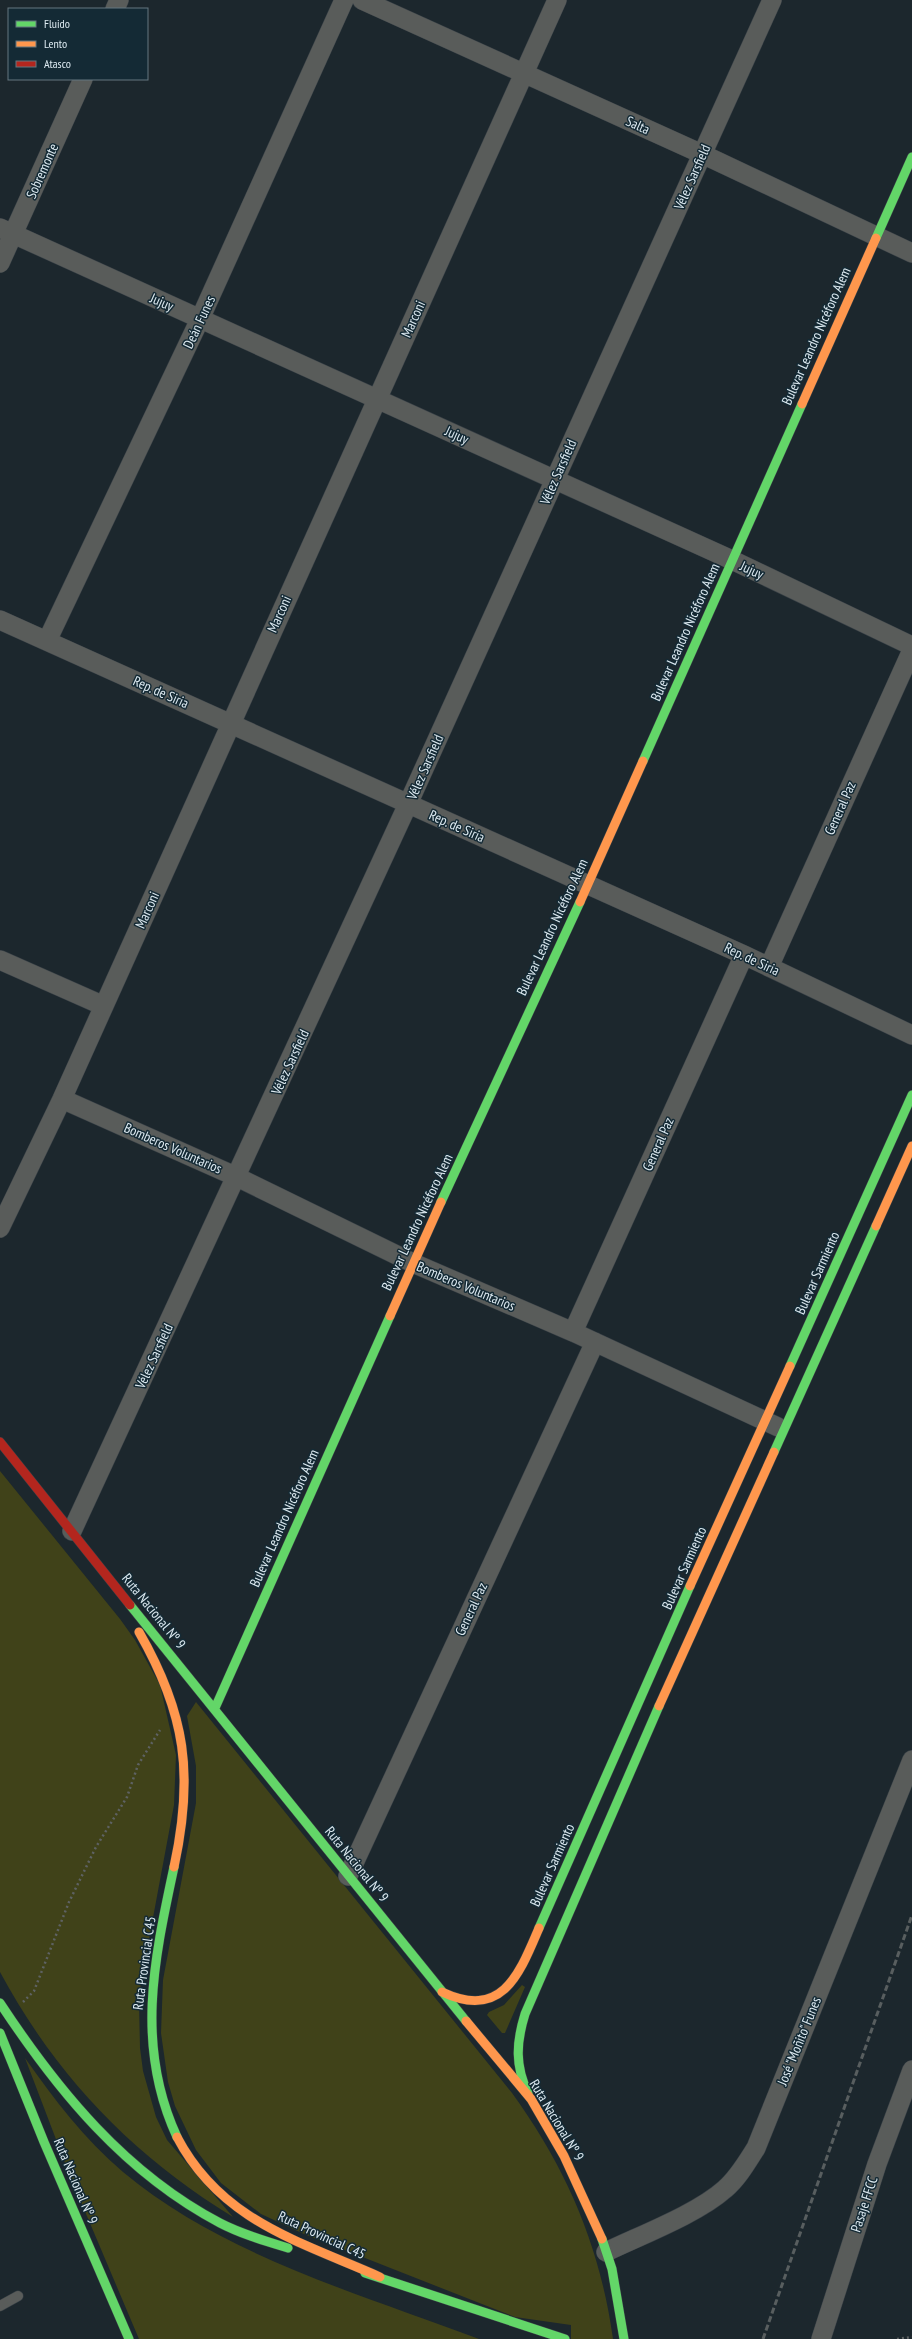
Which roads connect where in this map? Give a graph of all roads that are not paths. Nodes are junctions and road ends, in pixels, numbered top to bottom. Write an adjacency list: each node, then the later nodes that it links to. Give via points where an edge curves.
1 (344, 0): 13 (street, Deán Funes)
2 (362, 0): 5 (street, Salta)
3 (557, 0): 5 (street, Marconi)
4 (772, 0): 7 (street, Vélez Sarsfield)
5 (524, 73): 7 (street, Salta); 14 (street, Marconi)
6 (82, 80): 9 (street, Sobremonte)
7 (702, 154): 10 (street, Salta); 15 (street, Vélez Sarsfield)
8 (912, 157): 10 (main road, Bulevar Leandro Nicéforo Alem)
9 (6, 231): 12 (street, Sobremonte); 13 (street, Jujuy)
10 (876, 236): 11 (street, Salta); 16 (main road, Bulevar Leandro Nicéforo Alem)
11 (912, 253)
12 (0, 263)
13 (200, 319): 14 (street, Jujuy); 18 (street, Deán Funes)
14 (377, 399): 15 (street, Jujuy); 21 (street, Marconi)
15 (555, 480): 16 (street, Jujuy); 22 (street, Vélez Sarsfield)
16 (732, 560): 19 (street, Jujuy); 23 (main road, Bulevar Leandro Nicéforo Alem)
17 (0, 620): 18 (street, Rep. de Siria)
18 (47, 641): 21 (street, Rep. de Siria)
19 (912, 646)
20 (912, 650): 26 (street, General Paz)
21 (230, 723): 22 (street, Rep. de Siria); 27 (street, Marconi)
22 (408, 804): 23 (street, Rep. de Siria); 32 (street, Vélez Sarsfield)
23 (588, 885): 24 (street, Rep. de Siria); 34 (main road, Bulevar Leandro Nicéforo Alem)
24 (744, 955): 26 (street, Rep. de Siria); 35 (street, General Paz)
25 (0, 960): 27 (street)
26 (769, 967): 28 (street, Rep. de Siria)
27 (104, 1006): 30 (street, Marconi)
28 (912, 1035)
29 (912, 1095): 37 (main road, Bulevar Sarmiento)
30 (62, 1099): 32 (street, Bomberos Voluntarios); 33 (street, Marconi)
31 (912, 1146): 38 (main road, Bulevar Sarmiento)
32 (237, 1177): 34 (street, Bomberos Voluntarios); 40 (street, Vélez Sarsfield)
33 (0, 1228)
34 (413, 1263): 35 (street, Bomberos Voluntarios); 43 (main road, Bulevar Leandro Nicéforo Alem)
35 (573, 1332): 36 (street, Bomberos Voluntarios)
36 (594, 1342): 37 (street, Bomberos Voluntarios); 45 (street, General Paz)
37 (765, 1421): 38 (street, Bomberos Voluntarios); 42 (main road, Bulevar Sarmiento)
38 (785, 1430): 42 (main road, Bulevar Sarmiento)
39 (0, 1442): 40 (main road, Ruta Nacional Nº 9)
40 (72, 1531): 41 (main road, Ruta Nacional Nº 9)
41 (98, 1564): 43 (main road, Ruta Nacional Nº 9); 53 (main road, Ruta Provincial C45, via 162,1672 176,1710 185,1765 185,1801 180,1839 150,1996 152,2053 158,2088 170,2121 192,2162 225,2200 258,2221)
42 (649, 1705): 46 (main road, Bulevar Sarmiento); 46 (main road, Bulevar Sarmiento)
43 (215, 1708): 45 (main road, Ruta Nacional Nº 9)
44 (912, 1760): 52 (street, José "Moñito" Funes, via 756,2148 743,2169 726,2188 708,2202)
45 (348, 1876): 47 (main road, Ruta Nacional Nº 9)
46 (534, 1965): 47 (main road, Bulevar Sarmiento, via 507,1987 482,2001 461,2001); 51 (main road, Bulevar Sarmiento, via 517,2045 518,2071)
47 (442, 1992): 51 (main road, Ruta Nacional Nº 9)
48 (0, 2003): 53 (main road, Ruta Provincial C45, via 56,2081 105,2139 130,2162 191,2206 220,2223 250,2236)
49 (0, 2033): 57 (main road, Ruta Nacional Nº 9)
50 (912, 2070): 59 (street, Pasaje FFCC, via 877,2164)
51 (531, 2100): 52 (main road, Ruta Nacional Nº 9, via 564,2156 590,2210)
52 (606, 2252): 58 (main road, Ruta Nacional Nº 9, via 618,2300)
53 (380, 2277): 56 (main road, Ruta Provincial C45)
54 (18, 2296): 55 (lane)
55 (0, 2306)
56 (564, 2338)
57 (129, 2339)
58 (624, 2339)
59 (821, 2339)

